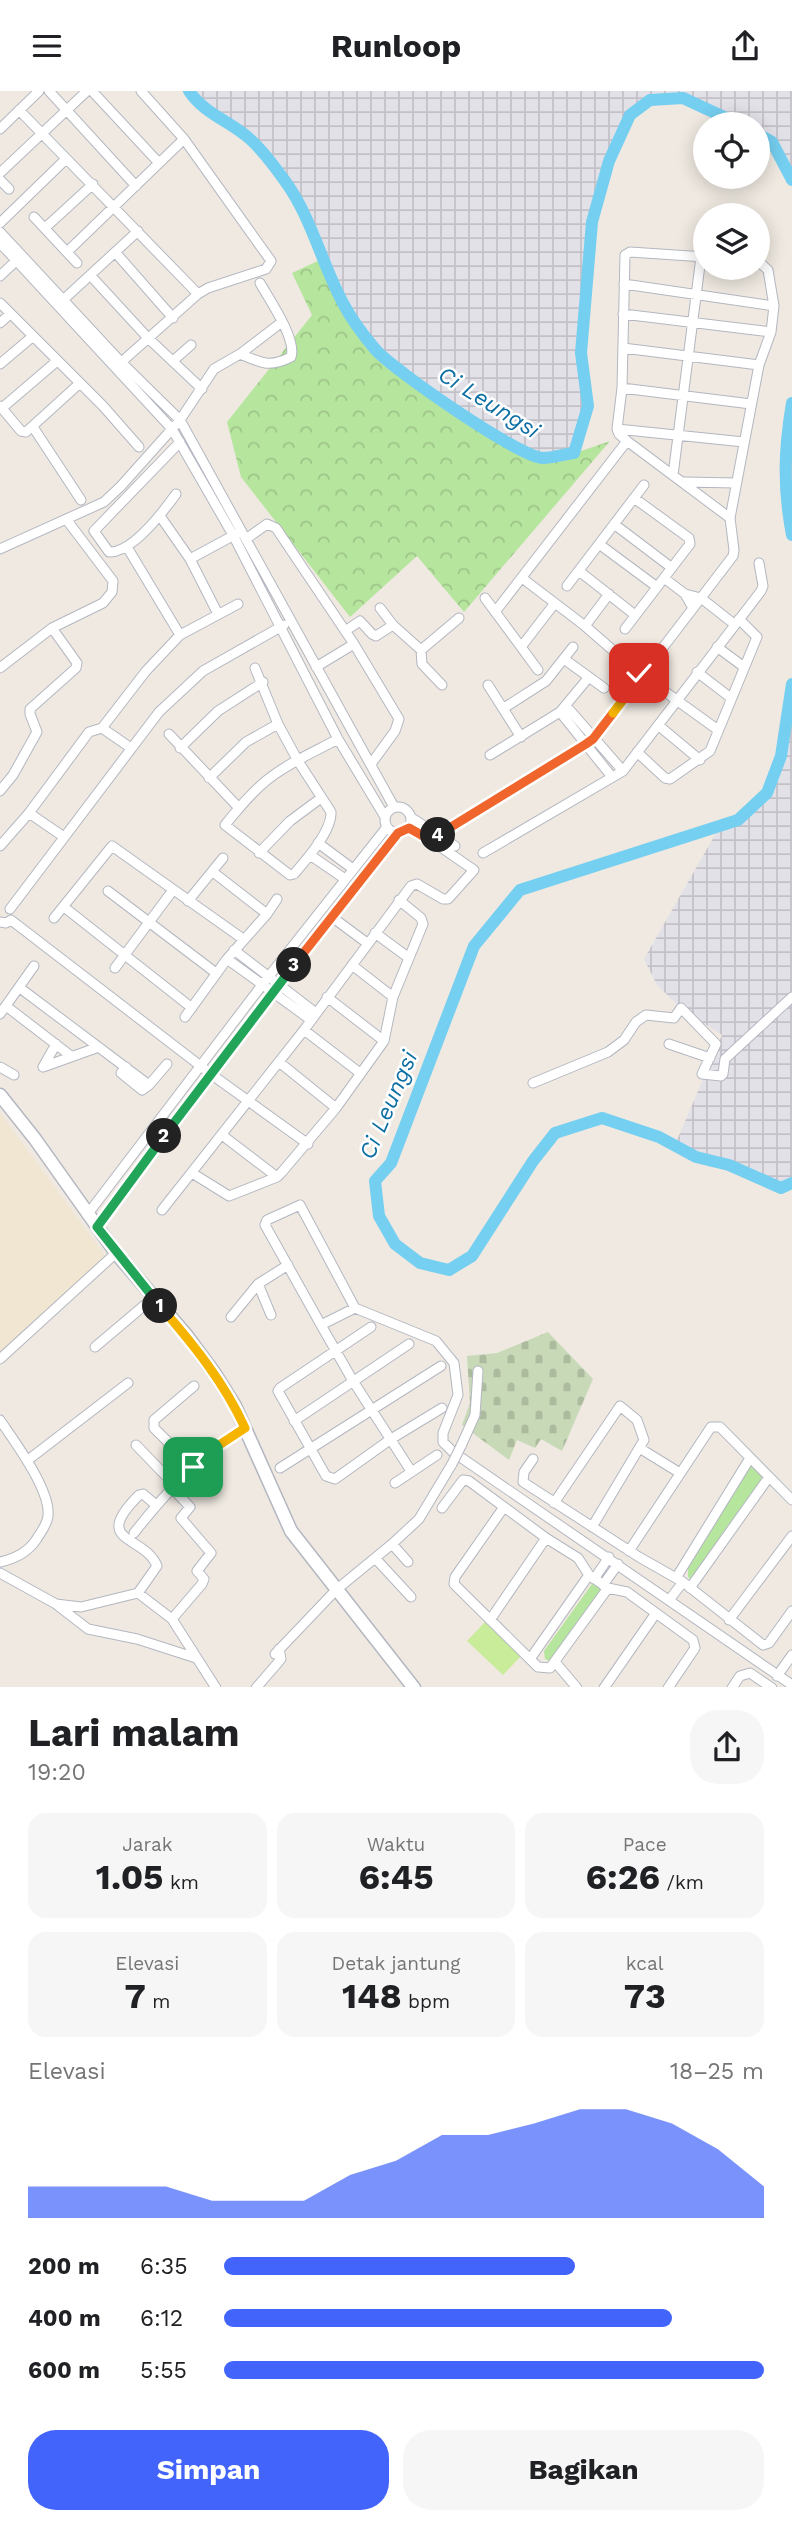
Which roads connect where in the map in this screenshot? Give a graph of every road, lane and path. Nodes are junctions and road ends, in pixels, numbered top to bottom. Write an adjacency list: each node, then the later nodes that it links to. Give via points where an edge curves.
1 (49, 91): 6 (street)
2 (90, 91): 6 (street); 11 (street)
3 (141, 91): 9 (street)
4 (37, 92): 5 (street)
5 (19, 110): 7 (street); 8 (street)
6 (67, 111): 8 (street); 15 (street)
7 (0, 129)
8 (43, 134): 10 (street); 12 (street)
9 (184, 139): 11 (street); 35 (street, via 271,261 266,269)
10 (66, 159): 14 (street); 19 (street)
11 (159, 163): 15 (street)
12 (0, 173)
13 (0, 180): 16 (street)
14 (93, 184): 17 (street); 20 (street)
15 (136, 186): 17 (street)
16 (9, 189)
17 (114, 206): 21 (street); 24 (street)
18 (34, 217): 20 (street)
19 (0, 223)
20 (45, 228): 24 (street)
21 (138, 231): 25 (street); 35 (street)
22 (0, 232): 27 (street)
23 (0, 243): 27 (street)
24 (67, 252): 28 (street)
25 (115, 252): 29 (street); 42 (street)
26 (693, 256): 34 (street, via 630,251 625,257)
27 (19, 258): 30 (street); 37 (street)
28 (77, 263)
29 (90, 275): 37 (street); 48 (street)
30 (0, 276)
31 (699, 280): 36 (street)
32 (770, 280): 39 (street)
33 (260, 283): 43 (street)
34 (624, 284): 36 (street); 41 (street)
35 (198, 294): 42 (street)
36 (696, 294): 39 (street); 45 (street)
37 (61, 302): 56 (street)
38 (0, 303): 40 (street)
39 (774, 306): 46 (street)
40 (10, 314): 44 (street); 47 (street)
41 (623, 314): 45 (street); 50 (street)
42 (173, 318): 48 (street)
43 (282, 322): 51 (street); 51 (street, via 293,351 291,358 266,365)
44 (0, 323)
45 (692, 323): 46 (street); 52 (street)
46 (771, 332): 57 (street)
47 (32, 337): 54 (street); 55 (street)
48 (148, 338): 53 (street); 56 (street)
49 (191, 345): 53 (street)
50 (622, 348): 52 (street); 59 (street)
51 (240, 354): 60 (street, via 214,369)
52 (688, 356): 57 (street); 61 (street)
53 (174, 360): 60 (street)
54 (57, 361): 58 (street); 63 (street)
55 (0, 364)
56 (118, 365): 64 (street); 66 (street)
57 (759, 365): 62 (street)
58 (80, 383): 65 (street); 72 (street)
59 (621, 388): 61 (street); 67 (street)
60 (202, 389): 64 (street)
61 (683, 395): 62 (street); 68 (street)
62 (751, 404): 71 (street)
63 (1, 407): 65 (street, via 23,432)
64 (180, 420): 66 (street); 84 (street)
65 (33, 427): 79 (street)
66 (172, 429): 70 (street); 82 (street, via 104,502)
67 (617, 429): 68 (street); 69 (street)
68 (678, 435): 71 (street); 73 (street)
69 (627, 441): 73 (street); 92 (street)
70 (180, 442): 84 (street); 86 (street, via 94,531 109,552)
71 (744, 442): 75 (street)
72 (139, 447)
73 (673, 475): 74 (street)
74 (684, 482): 75 (street); 81 (street)
75 (736, 483): 81 (street)
76 (644, 485): 78 (street)
77 (176, 494): 80 (street)
78 (634, 498): 83 (street); 90 (street, via 689,538 689,546)
79 (81, 500)
80 (160, 516): 86 (street); 88 (street)
81 (730, 517): 99 (street, via 733,556)
82 (66, 519): 87 (street); 113 (street, via 114,587 103,603)
83 (614, 524): 85 (street); 90 (street)
84 (241, 535): 88 (street); 108 (street); 112 (street); 115 (street, via 267,524 276,528)
85 (599, 544): 91 (street); 95 (street)
86 (127, 547): 116 (street)
87 (0, 549)
88 (190, 559): 105 (street)
89 (759, 563): 109 (street, via 762,589)
90 (672, 568): 93 (street)
91 (579, 571): 94 (street); 96 (street)
92 (522, 577): 100 (street); 104 (street)
93 (664, 578): 95 (street); 97 (street)
94 (568, 586)
95 (657, 587): 106 (street)
96 (609, 594): 106 (street); 111 (street)
97 (685, 594): 99 (street); 103 (street)
98 (485, 598): 104 (street)
99 (701, 598): 103 (street); 109 (street)
100 (555, 603): 111 (street); 118 (street)
101 (238, 604): 105 (street)
102 (380, 608): 110 (street)
103 (694, 608): 129 (street)
104 (495, 612): 118 (street)
105 (218, 614): 116 (street)
106 (635, 615): 114 (street)
107 (459, 618): 121 (street)
108 (292, 622): 112 (street); 124 (street)
109 (736, 622): 120 (street); 125 (street, via 757,636)
110 (393, 625): 115 (street, via 376,636 360,621); 121 (street)
111 (585, 626): 129 (street)
112 (280, 627): 145 (street); 147 (street, via 192,679)
113 (52, 628): 126 (street); 157 (street, via 77,665 30,709 37,732)
114 (625, 629)
115 (345, 631): 117 (street)
116 (180, 635): 141 (street)
117 (354, 644): 124 (street); 153 (street, via 398,719 396,731)
118 (521, 647): 127 (street)
119 (573, 647): 122 (street)
120 (717, 647): 125 (street); 128 (street)
121 (421, 650): 132 (street, via 422,664)
122 (564, 659): 130 (street); 137 (street, via 546,681)
123 (255, 667): 131 (street)
124 (316, 667): 153 (street)
125 (744, 667): 135 (street)
126 (0, 668)
127 (538, 670)
128 (697, 672): 135 (street); 136 (street)
129 (642, 675): 136 (street); 146 (street)
130 (589, 677): 134 (street); 138 (street)
131 (262, 682): 139 (street); 148 (street, via 218,711)
132 (442, 685)
133 (488, 685): 137 (street)
134 (604, 688)
135 (731, 698): 142 (street)
136 (676, 701): 140 (street); 142 (street)
137 (504, 708): 144 (street)
138 (564, 710): 144 (street); 146 (street)
139 (278, 724): 152 (street); 156 (street, via 246,742)
140 (658, 725): 149 (street); 151 (street)
141 (102, 728): 147 (street); 161 (street, via 89,732)
142 (718, 730): 151 (street, via 710,751)
143 (169, 734): 148 (street)
144 (521, 737): 150 (street)
145 (338, 739): 152 (street); 162 (street)
146 (590, 741): 154 (street); 155 (street); 166 (street)
147 (131, 748): 165 (street)
148 (180, 748): 156 (street)
149 (637, 752): 151 (street, via 668,779); 154 (street)
150 (490, 755)
151 (700, 760)
152 (298, 761): 158 (street); 160 (street, via 265,781)
153 (371, 764): 159 (street)
154 (623, 771): 155 (street)
155 (612, 777): 171 (street)
156 (209, 778): 160 (street)
157 (0, 791)
158 (321, 798): 167 (street, via 331,816); 170 (street)
159 (394, 807): 162 (street); 163 (street, via 409,811)
160 (239, 808): 170 (street, via 226,825)
161 (29, 813): 165 (street); 168 (street)
162 (386, 822): 164 (street); 174 (street)
163 (410, 823): 164 (street); 166 (street)
164 (398, 833): 204 (street)
165 (64, 837): 183 (street)
166 (436, 837): 169 (street); 180 (street, via 474,870 448,899 414,884)
167 (318, 843): 172 (street); 174 (street)
168 (0, 846)
169 (455, 846)
170 (259, 853): 172 (street, via 290,875)
171 (483, 853)
172 (310, 855): 176 (street)
173 (223, 858): 175 (street)
174 (353, 869): 176 (street)
175 (213, 871): 181 (street); 184 (street)
176 (345, 879): 201 (street)
177 (173, 890): 181 (street); 182 (street, via 112,846); 188 (street)
178 (108, 891): 188 (street)
179 (276, 899): 184 (street)
180 (399, 900): 190 (street); 195 (street, via 424,922)
181 (188, 901): 191 (street)
182 (64, 907): 185 (street); 194 (street)
183 (5, 909): 186 (street, via 12,912)
184 (267, 914): 191 (street)
185 (54, 918)
186 (11, 920): 189 (street); 221 (street)
187 (336, 920): 192 (street)
188 (148, 921): 194 (street); 200 (street)
189 (0, 923)
190 (375, 933): 192 (street); 195 (street)
191 (243, 939): 193 (street)
192 (367, 943): 197 (street)
193 (234, 950): 196 (street); 201 (street)
194 (123, 955): 199 (street); 208 (street)
195 (408, 958): 206 (street)
196 (227, 959): 200 (street); 202 (street)
197 (352, 965): 205 (street); 206 (street)
198 (34, 966): 203 (street)
199 (116, 968)
200 (216, 974): 208 (street)
201 (268, 977): 202 (street); 204 (street)
202 (262, 985): 204 (street); 221 (street)
203 (19, 988): 209 (street); 216 (street)
204 (275, 989): 211 (street); 225 (street)
205 (327, 996): 211 (street); 213 (street)
206 (393, 997): 213 (street)
207 (792, 997): 218 (street, via 725,1059 722,1076 702,1075)
208 (192, 1007): 210 (street)
209 (3, 1010): 214 (street)
210 (185, 1017)
211 (313, 1017): 212 (street)
212 (304, 1030): 219 (street); 223 (street)
213 (384, 1041): 223 (street)
214 (57, 1044): 217 (street); 217 (street, via 43,1067)
215 (669, 1044): 218 (street)
216 (96, 1048): 217 (street); 220 (street, via 125,1067 121,1073 142,1090)
217 (71, 1056)
218 (710, 1058): 226 (street, via 715,1043 681,1008 674,1018 646,1015 608,1052)
219 (279, 1062): 228 (street); 229 (street)
220 (167, 1064)
221 (200, 1065): 225 (street); 235 (street)
222 (0, 1067): 224 (street)
223 (360, 1073): 229 (street)
224 (14, 1075)
225 (213, 1075): 228 (street); 236 (street)
226 (533, 1083)
227 (0, 1095): 235 (main road)
228 (248, 1101): 230 (street); 231 (street)
229 (336, 1108): 231 (street)
230 (222, 1135): 232 (street); 233 (street)
231 (308, 1144): 233 (street)
232 (192, 1173): 233 (street, via 229,1196); 234 (street)
233 (277, 1177)
234 (162, 1210)
235 (87, 1215): 236 (main road)
236 (97, 1227): 237 (main road)
237 (116, 1253): 240 (main road); 249 (street)
238 (288, 1265): 239 (street); 241 (street, via 265,1225 300,1205); 244 (street)
239 (258, 1284): 242 (street); 243 (street)
240 (153, 1298): 247 (street); 259 (main road, via 219,1380)
241 (355, 1308): 244 (street); 287 (street, via 436,1341 454,1363 458,1395 443,1433 443,1442 453,1452)
242 (271, 1315)
243 (232, 1317)
244 (320, 1325): 248 (street)
245 (371, 1327): 248 (street)
246 (409, 1344): 252 (street)
247 (95, 1347)
248 (335, 1350): 252 (street); 258 (street, via 279,1388)
249 (0, 1359)
250 (441, 1366): 256 (street)
251 (478, 1371): 285 (street, bridge, via 475,1415 461,1446 419,1519)
252 (353, 1381): 256 (street); 258 (street)
253 (128, 1383): 267 (street)
254 (194, 1386): 268 (street, via 152,1424)
255 (442, 1408): 260 (street)
256 (372, 1410): 260 (street); 263 (street)
257 (0, 1420): 267 (street)
258 (294, 1421): 263 (street)
259 (245, 1428): 268 (street); 296 (main road, via 291,1531)
260 (391, 1439): 263 (street, via 335,1479 326,1476); 270 (street)
261 (135, 1445): 272 (street, via 164,1475)
262 (640, 1449): 271 (street); 277 (street, via 644,1435 637,1420 620,1406); 281 (street)
263 (311, 1450): 269 (street)
264 (437, 1455): 270 (street)
265 (750, 1458): 271 (street, via 720,1427 711,1427); 273 (street); 294 (street)
266 (533, 1459): 277 (street, via 523,1482)
267 (28, 1460): 289 (street, via 46,1500 45,1526 31,1547)
268 (193, 1467): 272 (street)
269 (280, 1468)
270 (411, 1471): 274 (street)
271 (680, 1473): 286 (street)
272 (183, 1477): 275 (street)
273 (769, 1478): 276 (street); 294 (street)
274 (395, 1483)
275 (172, 1488): 278 (street); 303 (street, via 190,1507 181,1518 211,1553 197,1571 204,1579 202,1584)
276 (792, 1500)
277 (554, 1503): 281 (street)
278 (156, 1505): 282 (street); 297 (street, via 139,1495 119,1517 121,1532 157,1566)
279 (504, 1507): 280 (street, via 463,1480); 284 (street); 304 (street, via 454,1577 454,1584)
280 (442, 1508)
281 (592, 1527): 286 (street)
282 (134, 1532)
283 (792, 1537): 305 (street)
284 (546, 1538): 293 (street, via 578,1558); 304 (street)
285 (392, 1544): 288 (street); 290 (street)
286 (629, 1551): 294 (street)
287 (608, 1557): 291 (street); 293 (street)
288 (375, 1558): 296 (street); 298 (street)
289 (0, 1562)
290 (408, 1562)
291 (618, 1564): 295 (street); 299 (street)
292 (0, 1573): 300 (street)
293 (592, 1577): 295 (street); 308 (street)
294 (683, 1583): 299 (street); 305 (street)
295 (605, 1586): 302 (street, via 627,1591); 309 (street)
296 (336, 1590): 313 (street, via 277,1652 281,1659); 314 (main road)
297 (138, 1593): 300 (street, via 81,1607); 303 (street)
298 (411, 1597)
299 (670, 1599): 310 (street)
300 (56, 1604): 307 (street, via 88,1629)
301 (792, 1611): 305 (street, via 763,1645)
302 (656, 1613): 316 (street); 317 (street, via 695,1643)
303 (172, 1619): 307 (street)
304 (490, 1619): 308 (street)
305 (729, 1620)
306 (792, 1655): 310 (street)
307 (196, 1658): 312 (street)
308 (530, 1659): 309 (street, via 545,1669)
309 (555, 1662): 315 (street)
310 (777, 1676): 311 (street)
311 (792, 1685)
312 (215, 1687)
313 (257, 1687)
314 (413, 1687)
315 (576, 1687)
316 (605, 1687)
317 (669, 1687)
318 (733, 1687): 319 (street, via 740,1676 750,1673)
319 (771, 1687)

